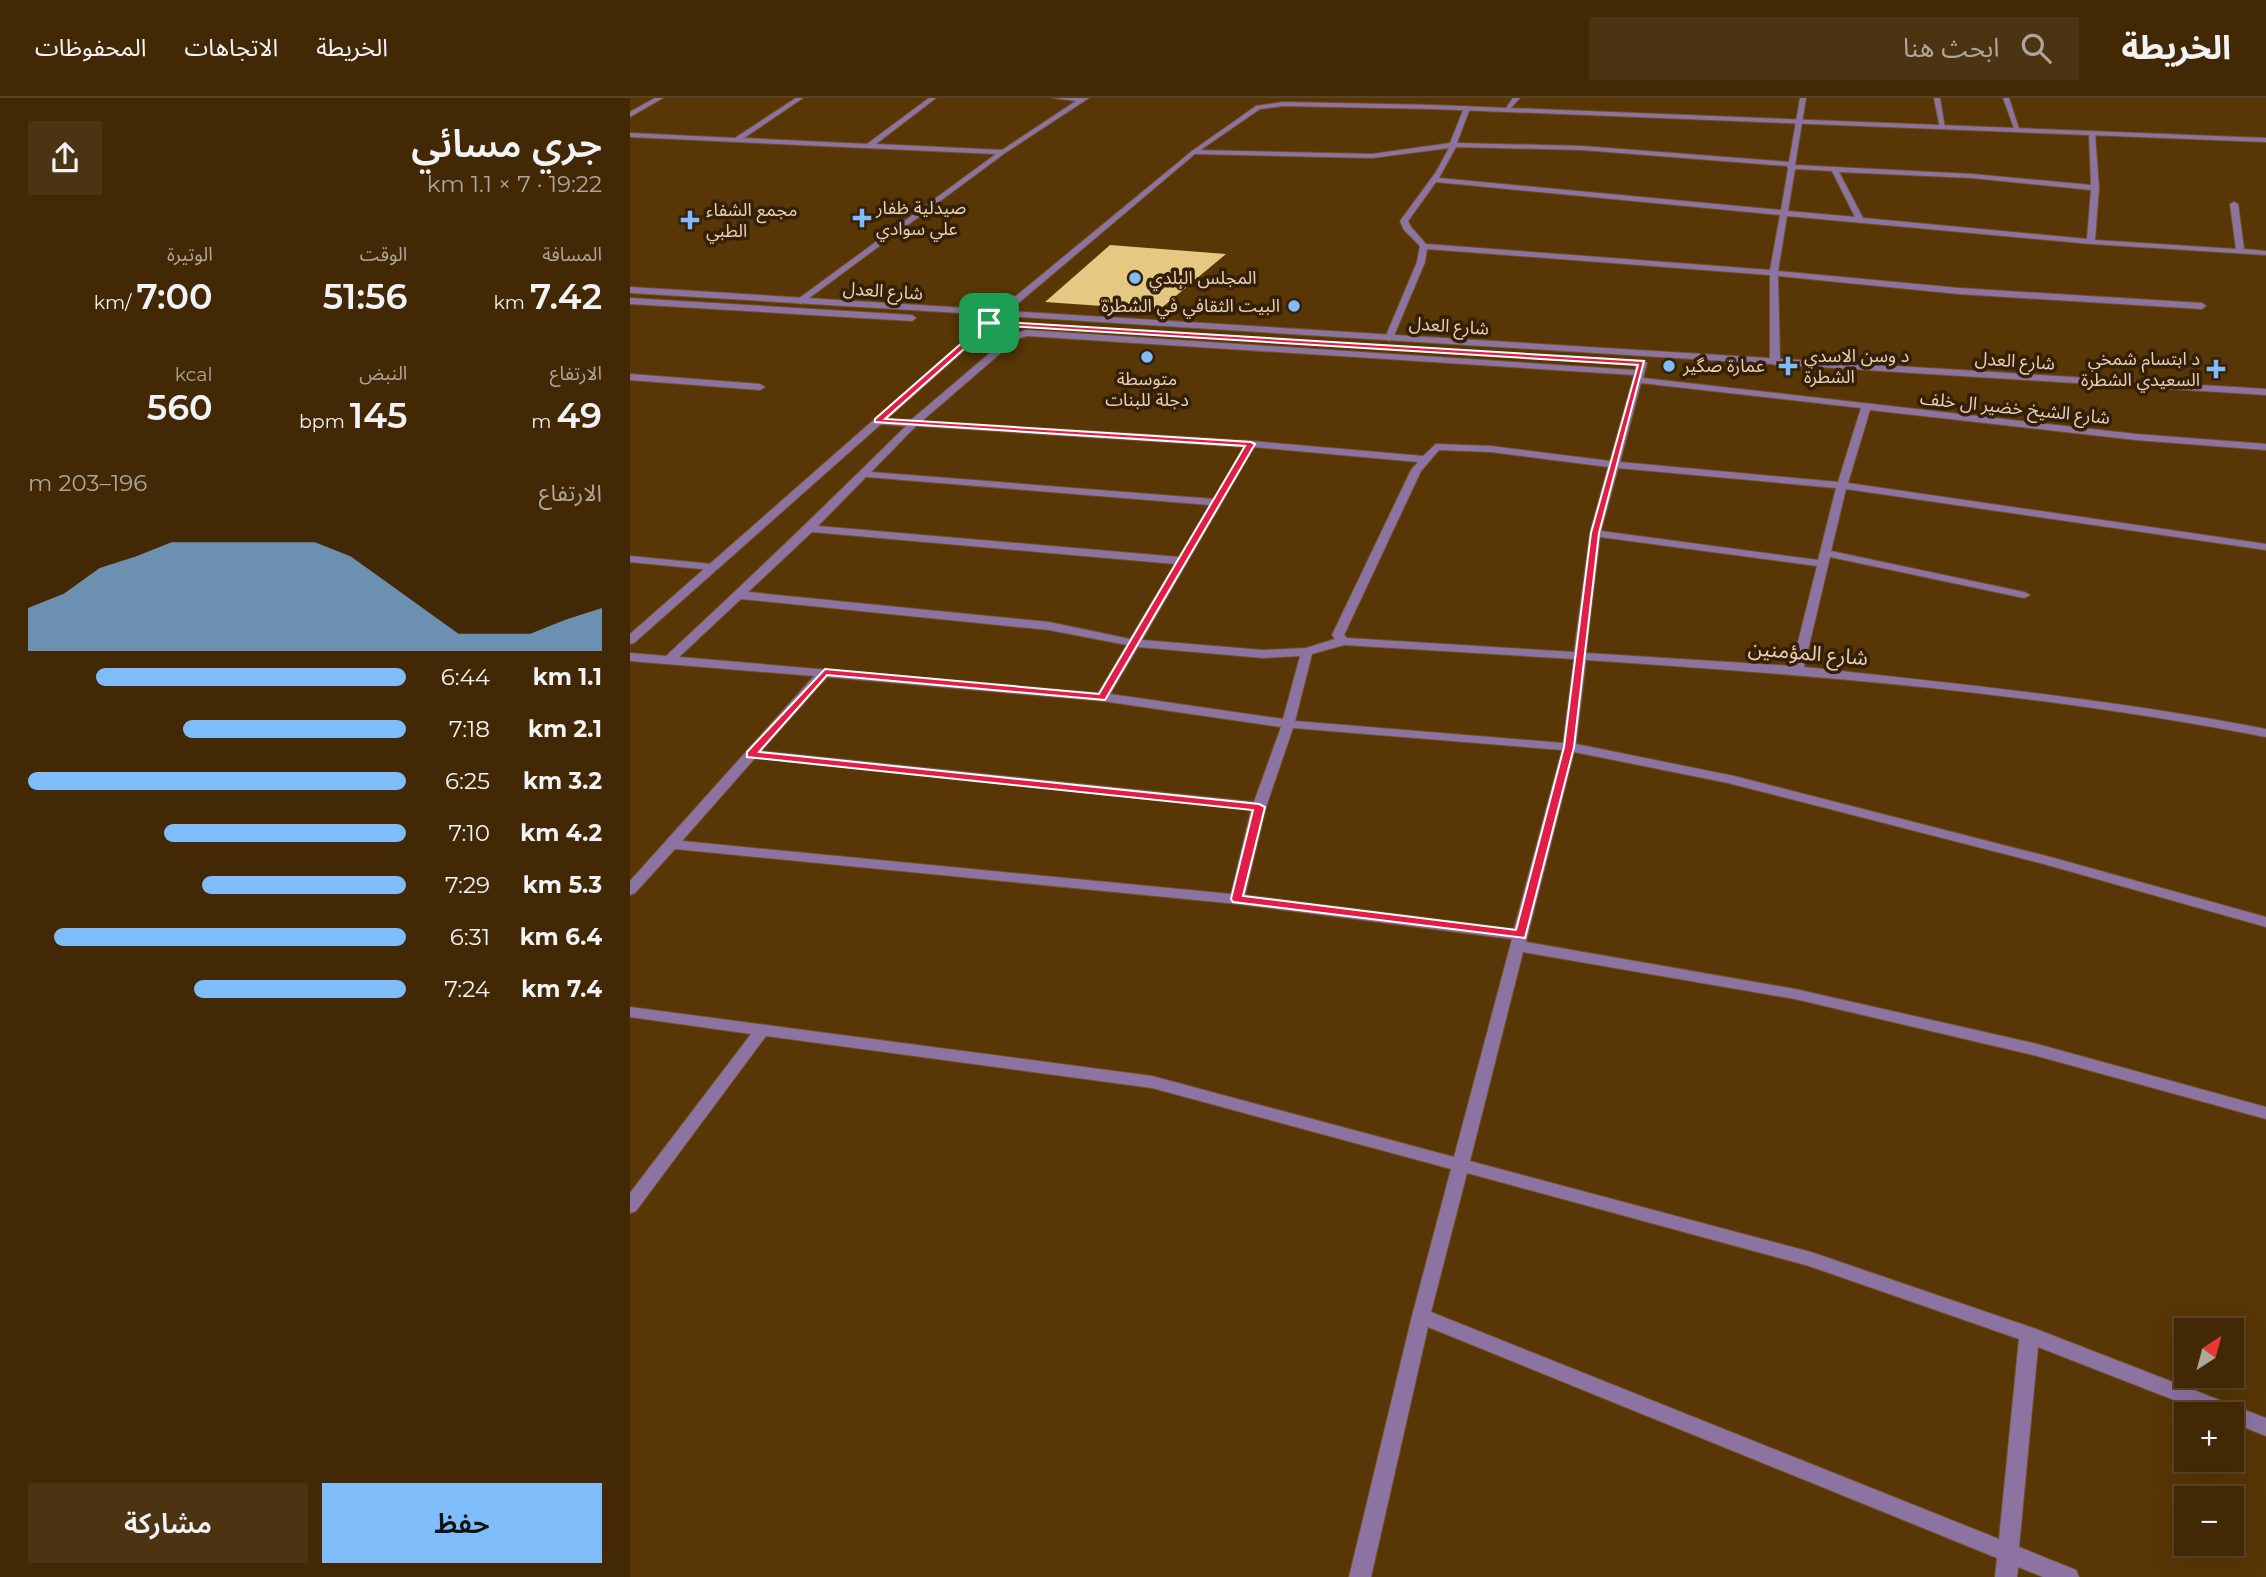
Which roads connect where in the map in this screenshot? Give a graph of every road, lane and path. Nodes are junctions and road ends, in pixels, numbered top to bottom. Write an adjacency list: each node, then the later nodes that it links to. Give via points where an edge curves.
1 (660, 98): 12 (street)
2 (800, 98): 21 (street)
3 (933, 98): 23 (street)
4 (1056, 98): 9 (street)
5 (1517, 98): 14 (street)
6 (1803, 98): 16 (street)
7 (1937, 98): 17 (street)
8 (2006, 98): 18 (street)
9 (1084, 99): 25 (street)
10 (1265, 101): 13 (street); 26 (street)
11 (630, 103): 12 (street)
12 (649, 104): 15 (street)
13 (1467, 108): 14 (street); 24 (street)
14 (1506, 110): 16 (street)
15 (630, 115)
16 (1797, 122): 17 (street); 27 (street)
17 (1943, 128): 18 (street)
18 (2018, 131): 19 (street)
19 (2092, 133): 22 (street); 30 (street)
20 (630, 135): 21 (street)
21 (738, 139): 23 (street)
22 (2266, 139)
23 (870, 145): 25 (street)
24 (1453, 145): 26 (street, via 1372,156); 27 (street, via 1582,148); 29 (street)
25 (1003, 152): 41 (street)
26 (1194, 152): 43 (street)
27 (1790, 165): 28 (street); 32 (street)
28 (1834, 169): 30 (street); 33 (street)
29 (1435, 180): 32 (street); 35 (street, via 1404,221)
30 (2095, 188): 34 (street)
31 (2234, 204): 36 (street)
32 (1783, 213): 33 (street); 38 (street)
33 (1860, 220): 34 (street)
34 (2091, 242): 36 (street)
35 (1424, 246): 38 (street); 45 (street)
36 (2240, 252): 37 (street)
37 (2266, 253)
38 (1774, 273): 42 (street, via 1959,291); 46 (street)
39 (630, 290): 41 (street, شارع العدل)
40 (630, 301): 44 (street, شارع العدل)
41 (801, 301): 43 (street, شارع العدل)
42 (2202, 306)
43 (1002, 314): 44 (street); 45 (street, شارع العدل)
44 (989, 323): 47 (street, شارع العدل); 53 (street)
45 (1389, 338): 46 (street, شارع العدل)
46 (1775, 362): 50 (street, شارع العدل)
47 (1639, 372): 51 (street, شارع العدل); 52 (street, شارع الشيخ خضير ال خلف); 54 (street, via 1026,333 1014,337); 58 (street)
48 (630, 377): 49 (street)
49 (760, 387)
50 (2266, 392)
51 (2266, 398)
52 (1866, 408): 56 (street, شارع الشيخ خضير ال خلف); 60 (street)
53 (878, 421): 54 (street); 68 (street)
54 (914, 423): 55 (street); 59 (street)
55 (1251, 444): 57 (street); 61 (street)
56 (2266, 446)
57 (1423, 459): 58 (street, via 1436,447); 72 (street, via 1338,635)
58 (1614, 464): 60 (street); 63 (street)
59 (861, 474): 61 (street); 62 (street)
60 (1842, 485): 64 (street); 66 (street)
61 (1217, 502): 67 (street)
62 (809, 529): 67 (street); 69 (street)
63 (1595, 533): 66 (street); 75 (street)
64 (2266, 547)
65 (630, 559): 68 (street)
66 (1824, 559): 70 (street); 78 (street)
67 (1183, 561): 73 (street)
68 (712, 567): 71 (street)
69 (739, 594): 73 (street, via 1049,626); 77 (street)
70 (2024, 594)
71 (630, 640)
72 (1343, 641): 74 (street); 75 (street, شارع المؤمنين)
73 (1134, 643): 74 (street, via 1263,654); 80 (street)
74 (1307, 652): 81 (street)
75 (1580, 655): 78 (street, شارع المؤمنين); 83 (street)
76 (630, 657): 77 (street)
77 (669, 660): 79 (street)
78 (1797, 670): 82 (street, شارع المؤمنين, via 2073,700)
79 (825, 672): 80 (street); 84 (street)
80 (1102, 698): 81 (street)
81 (1288, 724): 83 (street); 85 (street)
82 (2266, 733)
83 (1569, 747): 89 (street, via 1729,779); 90 (street)
84 (751, 754): 85 (street); 86 (street)
85 (1259, 807): 88 (street)
86 (671, 844): 87 (street); 88 (street)
87 (630, 890)
88 (1237, 899): 90 (street)
89 (2266, 922)
90 (1519, 941): 93 (street, via 1795,994 2036,1051); 94 (street)
91 (630, 1012): 92 (street)
92 (763, 1029): 94 (street, via 1152,1082); 95 (street)
93 (2266, 1113)
94 (1461, 1164): 96 (street); 97 (street, via 1811,1259)
95 (630, 1206)
96 (1421, 1316): 99 (street); 100 (street)
97 (2029, 1335): 98 (street); 99 (street)
98 (2266, 1427)
99 (2007, 1551): 101 (street); 102 (street)
100 (1360, 1577)
101 (2006, 1577)
102 (2068, 1577)

